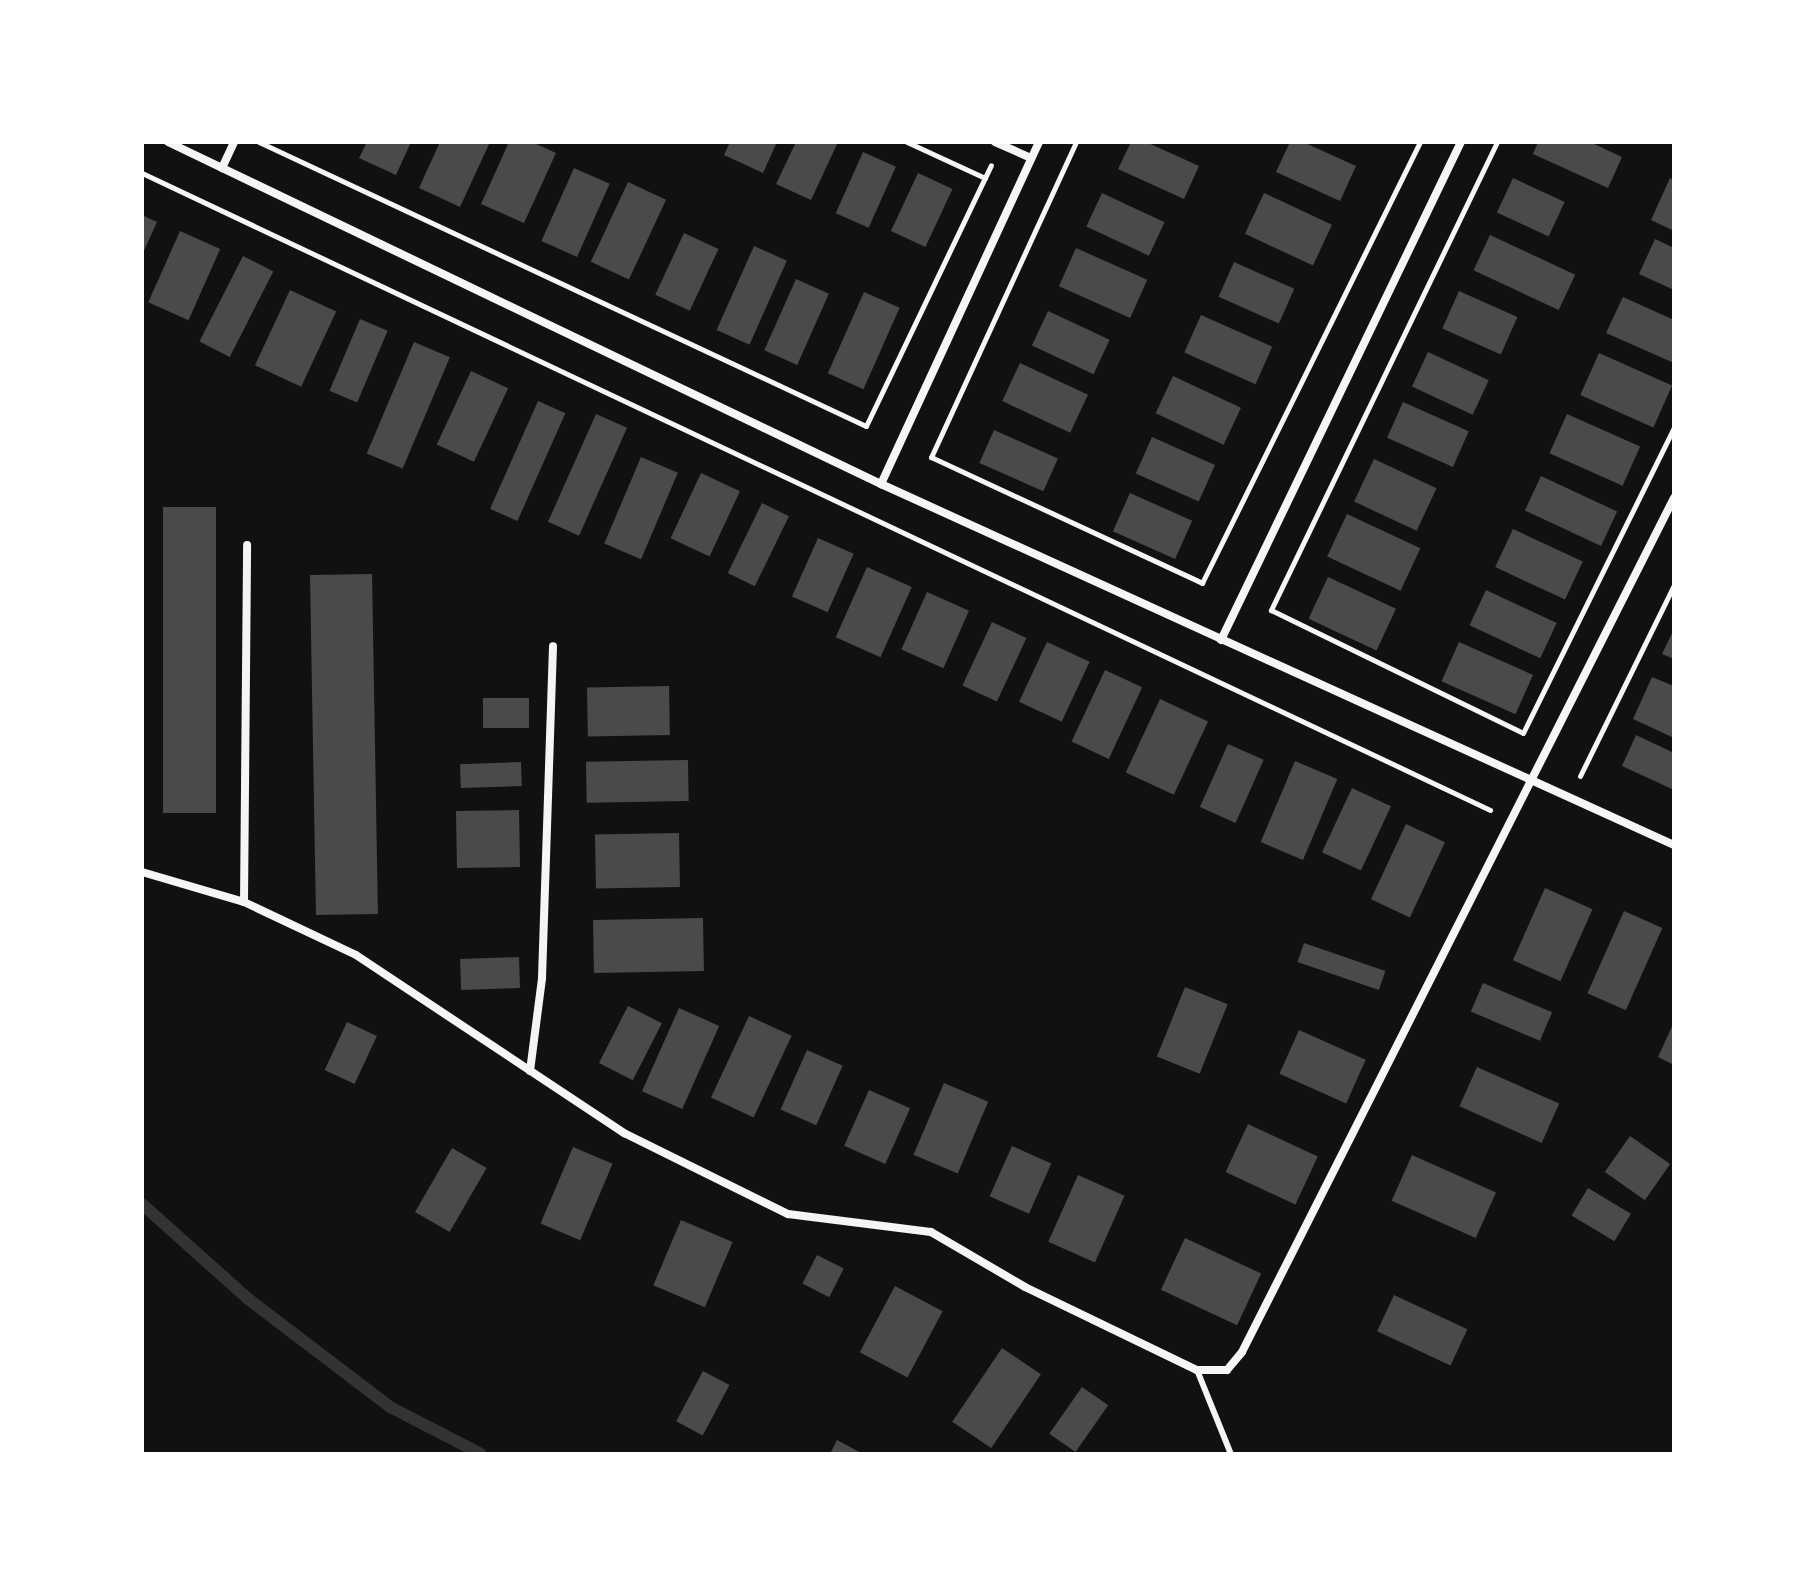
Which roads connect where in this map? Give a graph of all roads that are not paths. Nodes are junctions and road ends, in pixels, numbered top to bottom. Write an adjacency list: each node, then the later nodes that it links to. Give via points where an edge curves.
1 (168, 142): 7 (street)
2 (234, 142): 7 (street)
3 (1039, 142): 6 (street)
4 (1461, 142): 11 (street)
5 (998, 143): 6 (street)
6 (1031, 158): 8 (street)
7 (222, 168): 8 (street)
8 (881, 484): 11 (street)
9 (1674, 498): 13 (street)
10 (247, 545): 16 (street)
11 (1221, 640): 13 (street)
12 (553, 646): 17 (street, via 542,978)
13 (1534, 783): 14 (street); 18 (street, via 1242,1352 1227,1370)
14 (1674, 845)
15 (142, 872): 16 (street)
16 (244, 902): 17 (street, via 356,955)
17 (530, 1071): 18 (street, via 624,1133 788,1214 931,1232 1025,1287)
18 (1197, 1370): 19 (lane)
19 (1231, 1454)

